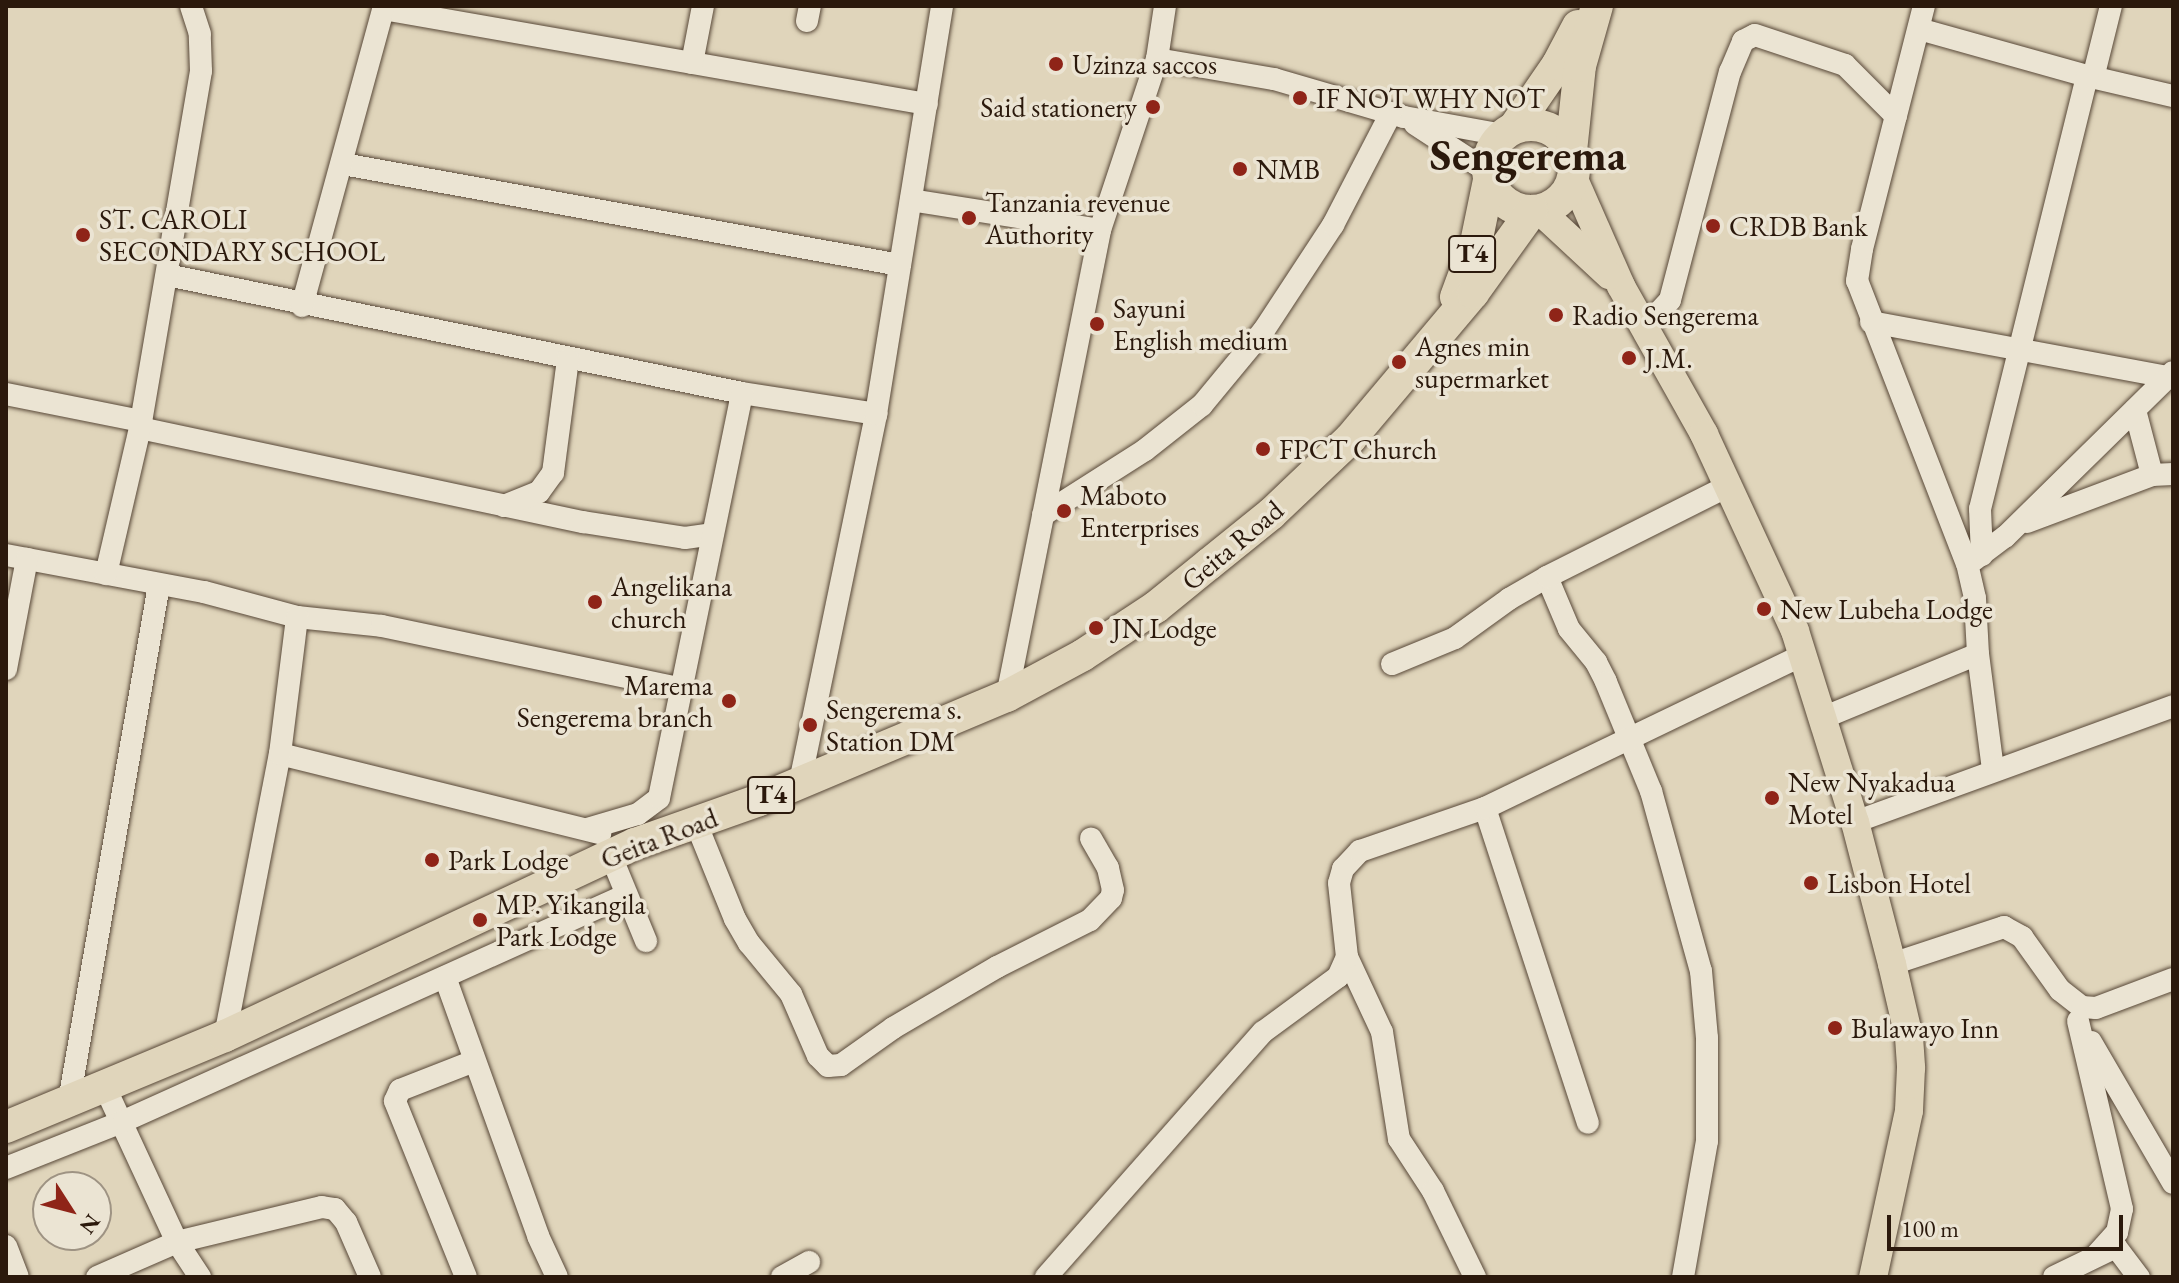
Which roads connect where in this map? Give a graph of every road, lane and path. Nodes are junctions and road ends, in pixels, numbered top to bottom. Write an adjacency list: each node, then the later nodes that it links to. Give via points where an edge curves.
1 (191, 6): 26 (street, via 200,34 201,71)
2 (703, 6): 12 (street)
3 (942, 6): 15 (street)
4 (1165, 6): 11 (street)
5 (1588, 6): 18 (highway, Geita Road / T4, via 1558,64)
6 (1597, 6): 20 (highway, via 1580,66)
7 (1924, 6): 10 (street)
8 (2111, 6): 13 (street)
9 (383, 8): 12 (street); 19 (street)
10 (1919, 29): 13 (street); 17 (street)
11 (1157, 59): 16 (street, via 1274,79); 24 (street)
12 (692, 63): 15 (street)
13 (2090, 77): 14 (street); 34 (street)
14 (2173, 96)
15 (927, 104): 22 (street)
16 (1398, 115): 18 (street); 21 (street); 45 (street, via 1264,330 1202,405 1145,450)
17 (1896, 116): 31 (street, via 1857,271); 33 (street, via 1845,65 1755,35 1743,41 1730,72 1670,300)
18 (1508, 131): 20 (highway, via 1530,124 1547,127 1562,137); 21 (highway, Geita Road / T4, via 1491,151)
19 (343, 164): 25 (street); 29 (street)
20 (1572, 164): 23 (highway, Geita Road / T4, via 1561,198); 28 (main road)
21 (1488, 176): 23 (highway, T4, via 1505,203); 32 (highway, Geita Road / T4, via 1476,243)
22 (911, 200): 24 (street); 25 (street)
23 (1536, 211): 28 (main road); 32 (highway, Geita Road / T4)
24 (1100, 230): 45 (street)
25 (900, 265): 40 (street)
26 (167, 275): 27 (street); 30 (street)
27 (200, 282): 29 (street); 30 (street)
28 (1621, 286): 33 (main road)
29 (302, 306): 35 (street)
30 (160, 312): 41 (street)
31 (1871, 322): 34 (street); 49 (street)
32 (1444, 326): 59 (highway, Geita Road / T4, via 1350,439 1271,514 1156,607)
33 (1644, 328): 43 (main road)
34 (2021, 349): 36 (street); 49 (street, via 1980,509)
35 (568, 359): 37 (street); 44 (street, via 553,473 539,492)
36 (2171, 374): 39 (street)
37 (742, 393): 40 (street); 47 (street)
38 (6, 394): 41 (street)
39 (2135, 410): 42 (street); 46 (street)
40 (876, 414): 65 (street)
41 (140, 424): 44 (street); 50 (street)
42 (2162, 474): 46 (street)
43 (1728, 486): 51 (street); 55 (main road)
44 (503, 507): 47 (street, via 685,538)
45 (1043, 515): 59 (street)
46 (2017, 526): 49 (street)
47 (712, 534): 58 (street)
48 (16, 557): 50 (street); 57 (street)
49 (1974, 560): 54 (street)
50 (106, 574): 52 (street)
51 (1547, 577): 56 (street, via 1455,638); 62 (street, via 1569,629 1601,672)
52 (159, 585): 53 (street); 83 (street)
53 (297, 617): 58 (street, via 382,626); 63 (street)
54 (1978, 654): 61 (street); 64 (street)
55 (1803, 655): 61 (main road); 62 (street)
56 (1392, 664)
57 (6, 669)
58 (680, 688): 69 (street, via 657,801 638,814)
59 (1007, 696): 65 (highway, Geita Road / T4)
60 (2173, 706): 64 (street)
61 (1825, 717): 67 (main road)
62 (1629, 740): 66 (street); 102 (street, via 1651,791 1701,971 1707,1141)
63 (280, 754): 69 (street); 80 (street)
64 (1993, 769): 67 (street)
65 (800, 782): 68 (highway, Geita Road / T4)
66 (1485, 808): 74 (street, via 1379,842 1350,859 1339,883); 85 (street)
67 (1855, 822): 75 (main road)
68 (696, 823): 70 (street, via 735,919 791,994 818,1056 828,1066 841,1065 997,967 1090,920 1113,890); 71 (highway, Geita Road / T4)
69 (587, 829): 71 (street)
70 (1091, 838)
71 (623, 850): 72 (street); 80 (highway, Geita Road / T4)
72 (626, 895): 73 (street); 76 (street)
73 (646, 941)
74 (1347, 957): 100 (street, via 1329,987 1263,1032); 101 (street, via 1382,1032 1399,1139 1433,1191)
75 (1892, 964): 78 (street, via 2004,927 2022,937); 103 (main road, via 1909,1037 1909,1111)
76 (445, 977): 81 (street); 84 (street)
77 (2173, 979): 78 (street, via 2088,1009)
78 (2060, 990): 79 (street)
79 (2078, 1021): 88 (street); 91 (street, via 2122,1209 2117,1232)
80 (225, 1036): 82 (highway, Geita Road / T4)
81 (474, 1061): 97 (street, via 400,1090 395,1101); 98 (street)
82 (104, 1085): 83 (highway, Geita Road / T4); 84 (street)
83 (69, 1101): 86 (highway, Geita Road / T4)
84 (121, 1122): 87 (street); 89 (street)
85 (1588, 1123)
86 (6, 1127)
87 (6, 1168)
88 (2173, 1183)
89 (177, 1242): 94 (street); 95 (street); 96 (street, via 329,1207 346,1222)
90 (6, 1246): 93 (street)
91 (2096, 1255): 104 (street); 105 (street, via 2120,1249)
92 (809, 1262): 99 (street)
93 (18, 1277)
94 (97, 1277)
95 (200, 1277)
96 (370, 1277)
97 (466, 1277)
98 (557, 1277)
99 (782, 1277)
100 (1046, 1277)
101 (1475, 1277)
102 (1683, 1277)
103 (1873, 1277)
104 (2054, 1277)
105 (2139, 1277)

